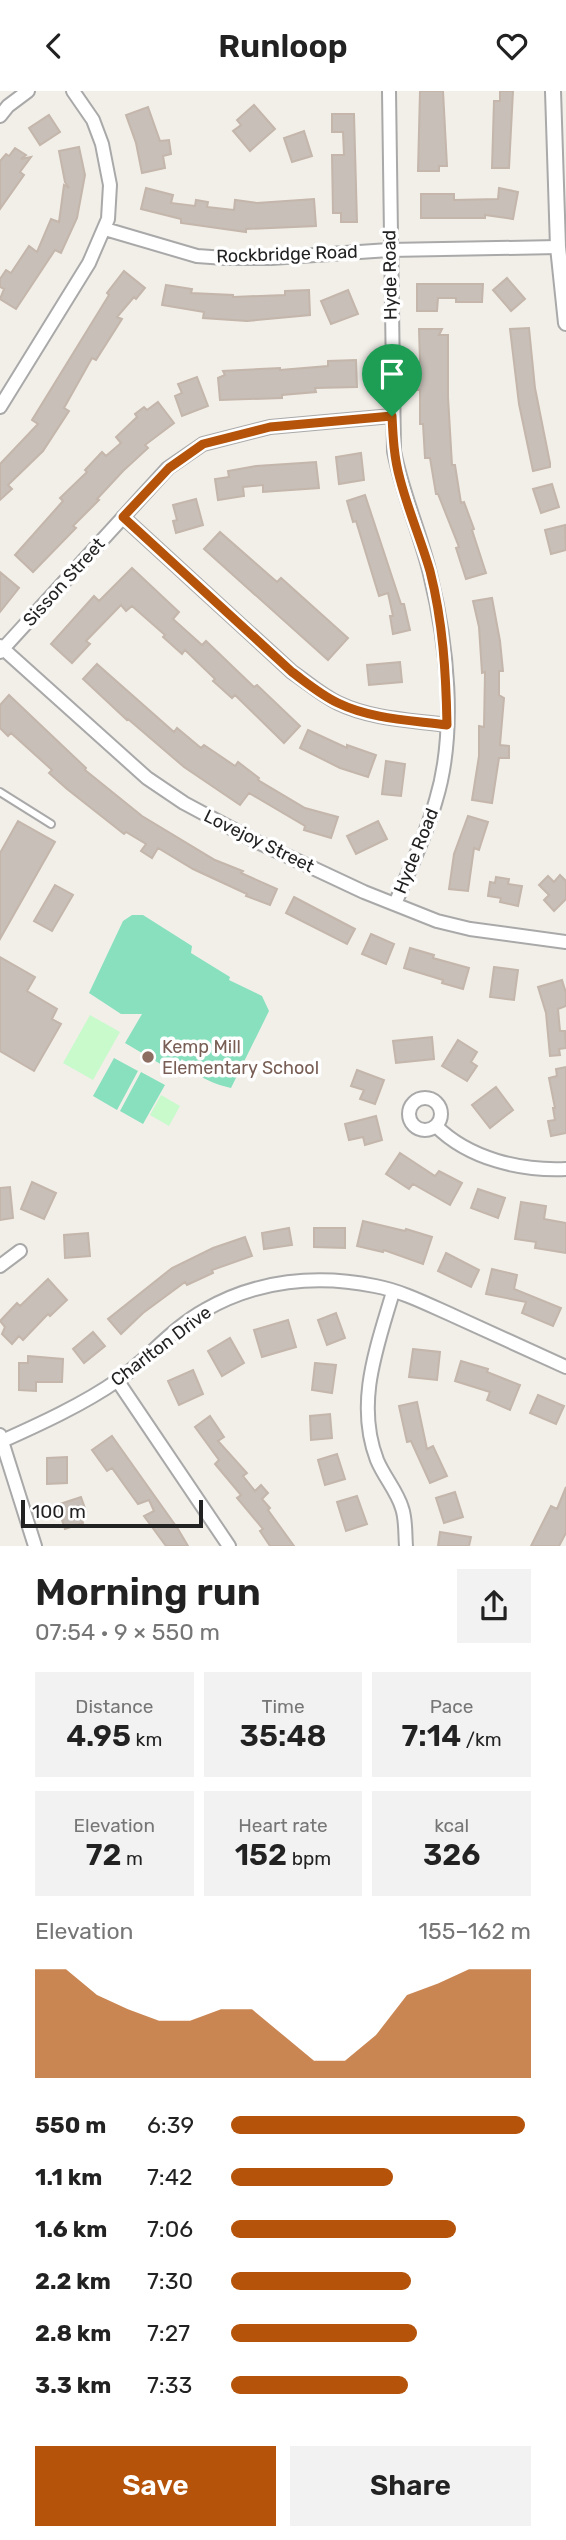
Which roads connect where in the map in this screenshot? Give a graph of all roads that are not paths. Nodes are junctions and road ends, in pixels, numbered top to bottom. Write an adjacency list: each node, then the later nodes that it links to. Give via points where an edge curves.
1 (29, 91): 5 (street)
2 (73, 91): 6 (street, via 93,120 102,144 110,185)
3 (389, 91): 8 (street, Hyde Road)
4 (553, 91): 7 (street)
5 (0, 116)
6 (104, 229): 8 (street, Rockbridge Road, via 197,256 271,258); 10 (street, via 89,263)
7 (558, 247): 8 (street, Rockbridge Road); 9 (street)
8 (390, 250): 11 (street, Hyde Road)
9 (566, 323)
10 (0, 407)
11 (392, 416): 12 (street, Sisson Street, via 270,427 203,444 169,468); 14 (street, Hyde Road, via 400,479 439,613)
12 (123, 517): 13 (street, Sisson Street); 14 (street, via 319,692 370,715)
13 (1, 649): 17 (street, Lovejoy Street, via 147,778 184,803 253,840)
14 (447, 725): 17 (street, Hyde Road, via 436,800)
15 (0, 792): 16 (lane)
16 (51, 824)
17 (395, 904): 18 (street, Lovejoy Street, via 470,929)
18 (566, 942)
19 (436, 1126): 20 (street, via 468,1149 521,1167)
20 (566, 1169)
21 (20, 1251): 22 (street)
22 (0, 1266)
23 (393, 1292): 24 (street, Charlton Drive); 25 (street, Charlton Drive, via 335,1280 297,1280 254,1288 186,1322); 29 (street, via 371,1366 366,1410 377,1461 403,1509)
24 (566, 1367)
25 (117, 1381): 26 (street, Charlton Drive, via 45,1421); 28 (street)
26 (1, 1439): 27 (street)
27 (35, 1546)
28 (229, 1546)
29 (406, 1546)

